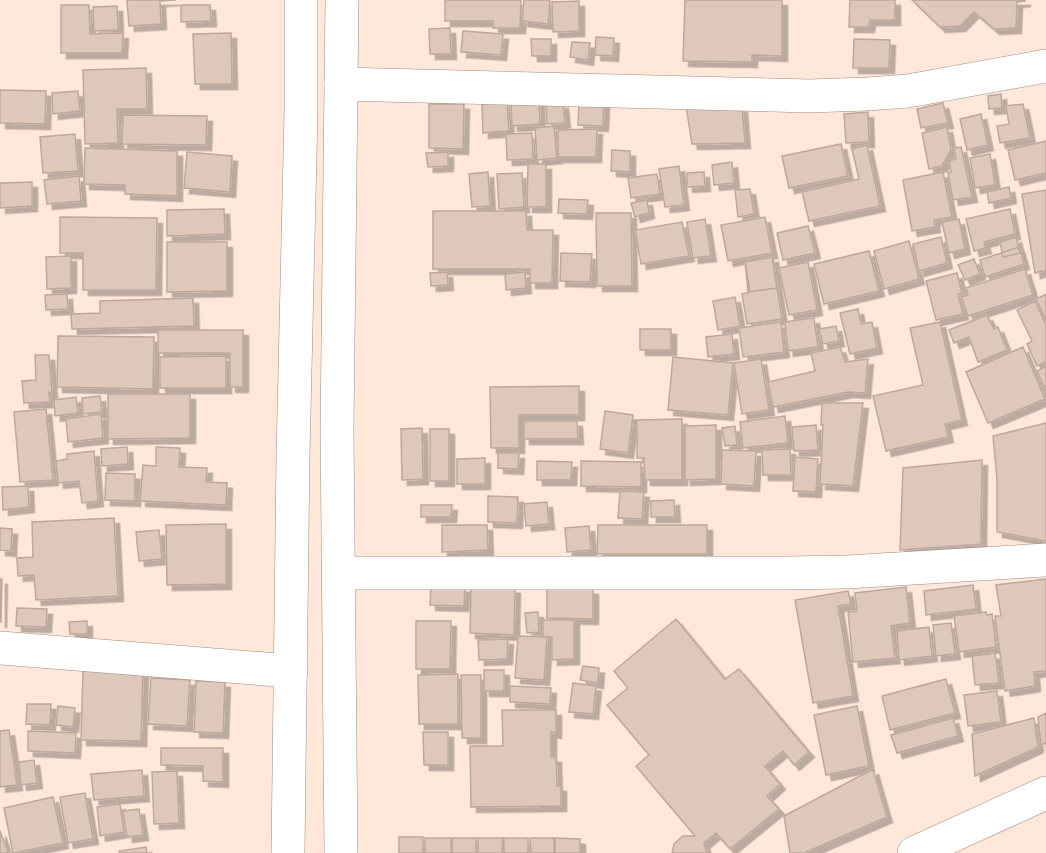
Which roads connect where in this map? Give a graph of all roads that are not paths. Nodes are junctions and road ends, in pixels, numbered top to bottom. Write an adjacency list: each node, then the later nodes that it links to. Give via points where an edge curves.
1 (301, 0): 5 (street)
2 (342, 0): 4 (street)
3 (1046, 66): 4 (street, via 908,91 809,96)
4 (341, 84): 6 (street)
5 (292, 503): 6 (street); 10 (street)
6 (337, 503): 8 (street)
7 (1046, 560): 8 (street, via 797,573)
8 (339, 573): 13 (street)
9 (0, 648): 10 (street)
10 (291, 671): 12 (street)
11 (1046, 793): 14 (street)
12 (288, 853)
13 (341, 853)
14 (914, 853)

